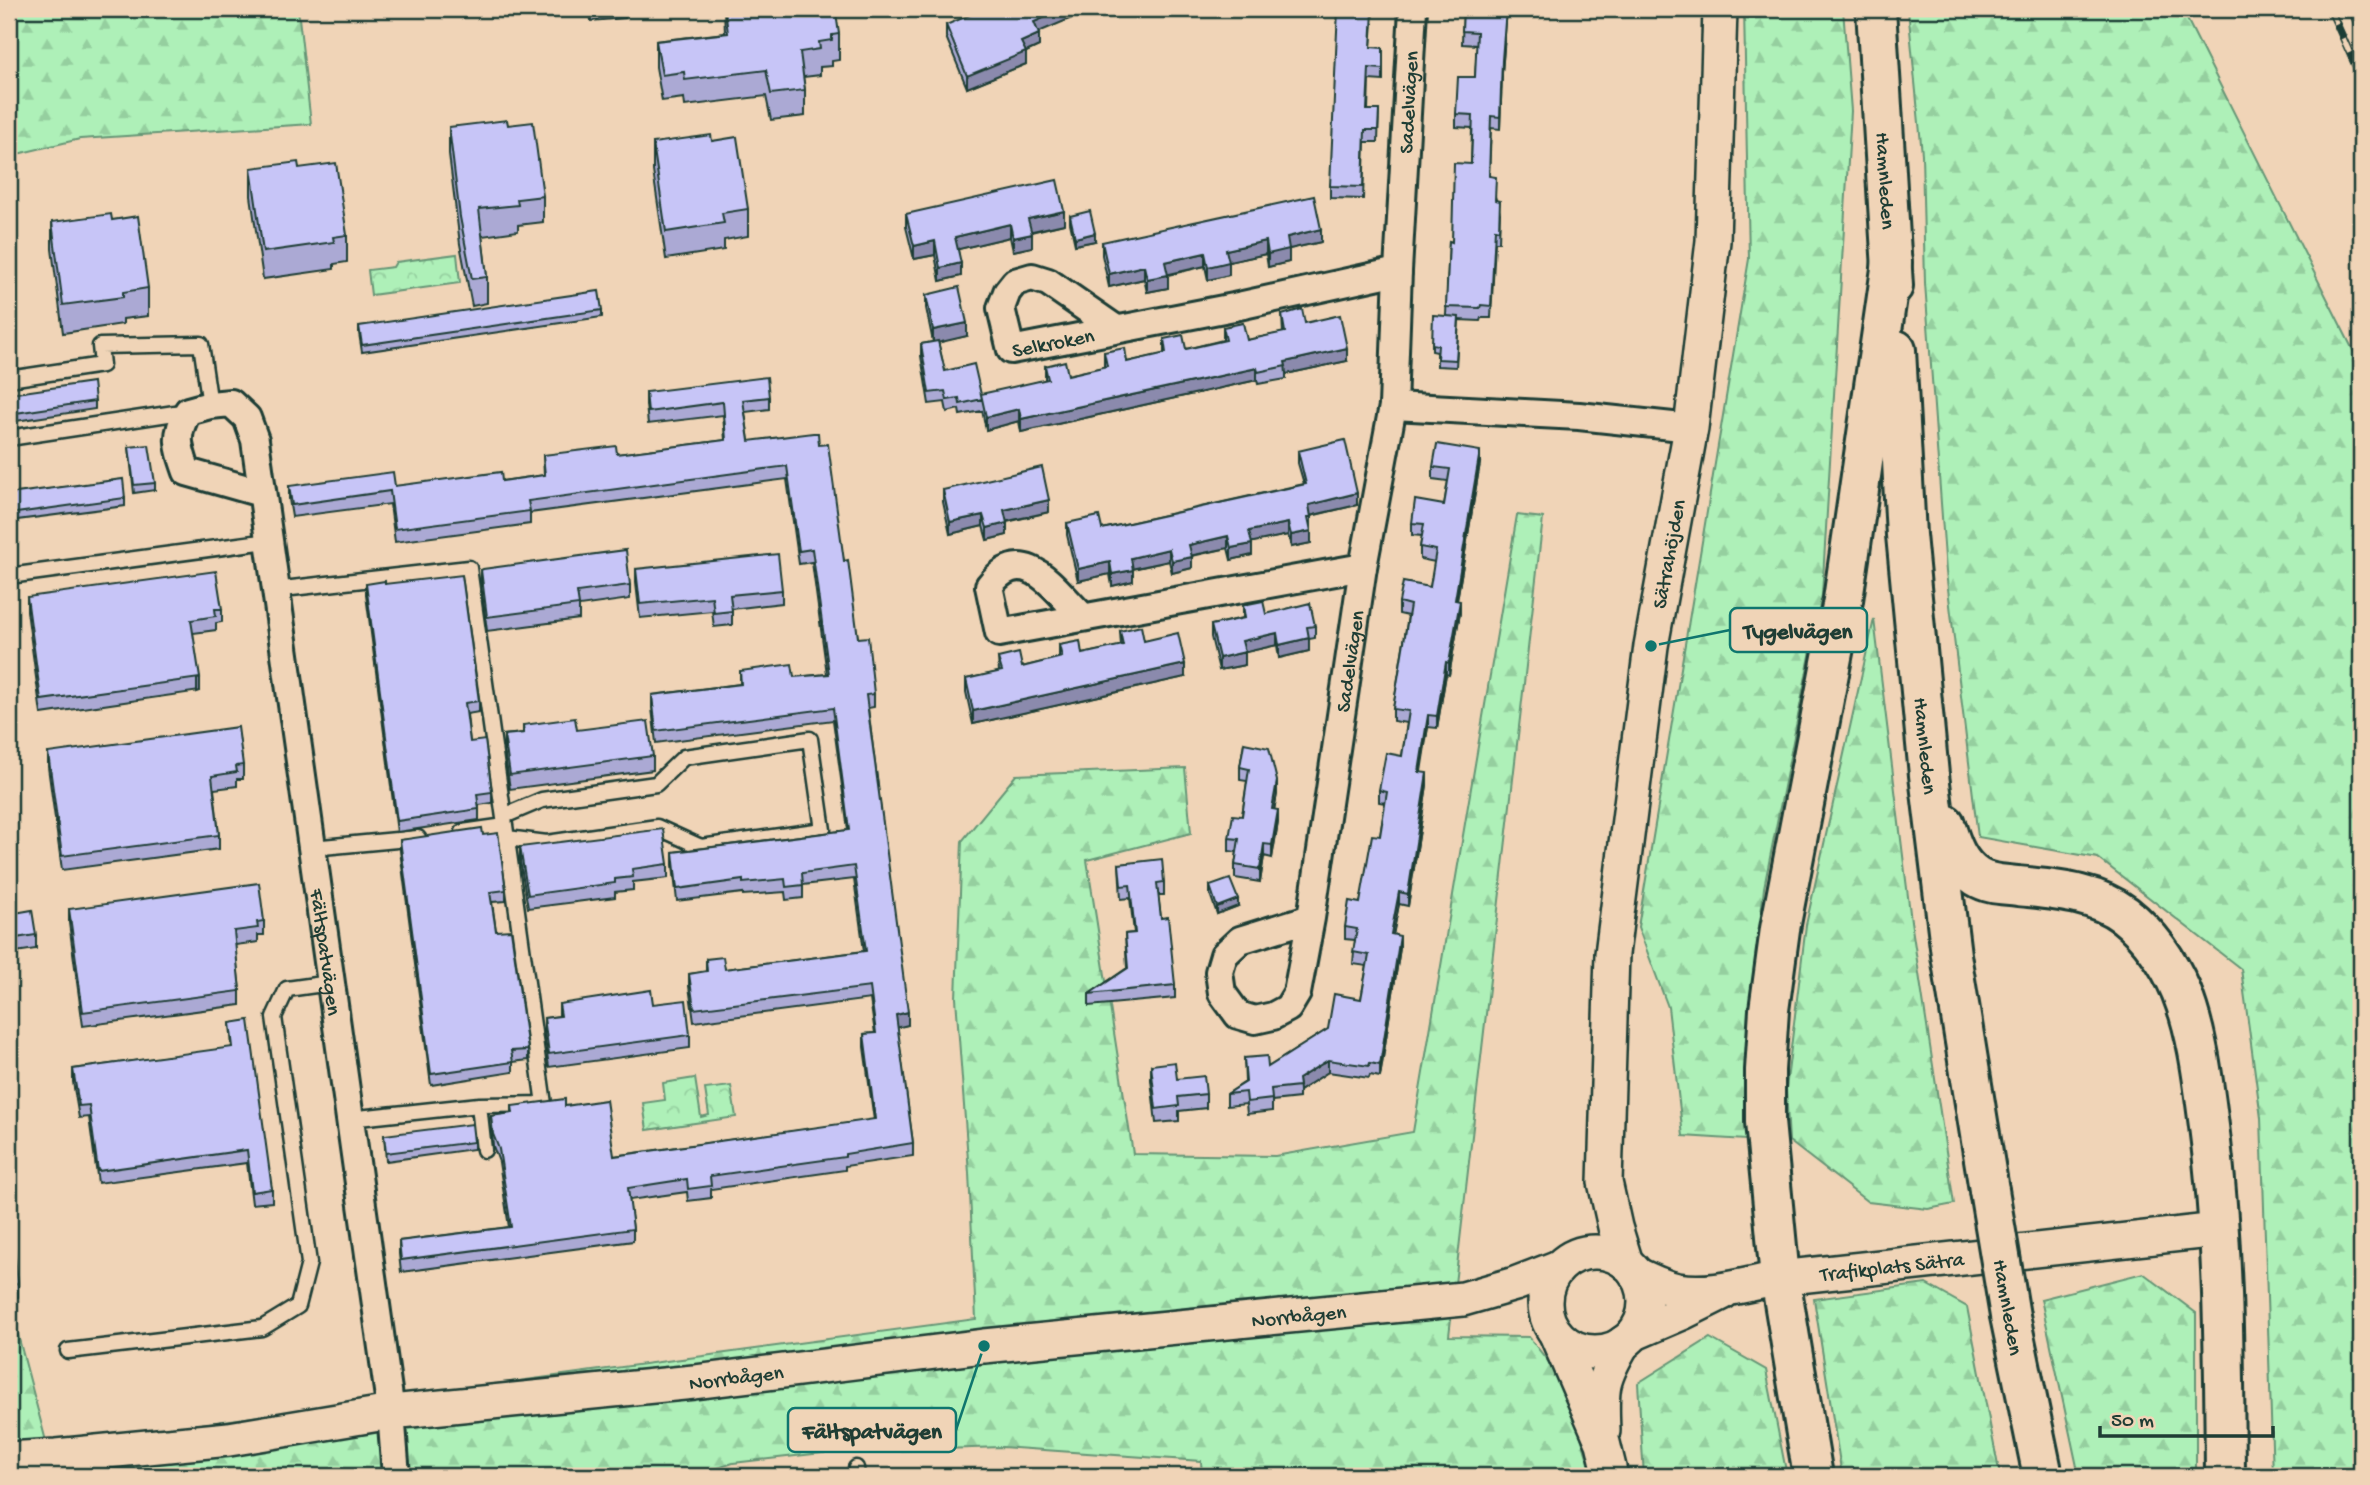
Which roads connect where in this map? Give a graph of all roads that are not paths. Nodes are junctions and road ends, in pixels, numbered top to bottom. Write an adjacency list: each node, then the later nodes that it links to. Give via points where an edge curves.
1 (1413, 9): 5 (street, Sadelvägen)
2 (1720, 9): 10 (street, Sätrahöjden, via 1713,241)
3 (1877, 9): 4 (main road, Hamnleden)
4 (1892, 262): 18 (main road, Hamnleden, via 1906,535); 30 (main road, via 1843,600 1780,929 1769,1010 1765,1122)
5 (1398, 271): 6 (street, Selkroken); 8 (street, Sadelvägen)
6 (1116, 329)
7 (9, 379): 9 (lane, via 102,365 100,346 201,344)
8 (1393, 406): 10 (street, via 1579,416); 14 (street, Sadelvägen)
9 (199, 408): 11 (lane); 12 (street, Fältspatvägen, via 231,403 247,418 255,440); 12 (street, via 178,428 187,472)
10 (1691, 428): 26 (street, Sätrahöjden, via 1651,646 1612,954)
11 (9, 438)
12 (261, 494): 13 (street, Fältspatvägen)
13 (268, 541): 15 (lane); 16 (street, Fältspatvägen)
14 (1363, 567): 17 (street); 21 (street, Sadelvägen)
15 (9, 576)
16 (275, 590): 19 (lane, via 468,568); 20 (street, Fältspatvägen)
17 (1082, 616)
18 (1929, 775): 27 (main road, via 1952,847 1978,878 2104,902 2142,930 2170,968 2198,1053); 42 (main road, Hamnleden, bridge, via 1951,955 1989,1190)
19 (505, 827): 19 (lane, via 547,843 657,827 701,847 822,830 810,739 684,757 656,784 542,800); 20 (lane); 23 (lane, via 544,1104)
20 (312, 848): 22 (street, Fältspatvägen)
21 (1311, 918)
22 (330, 983): 24 (street, Fältspatvägen); 35 (lane, via 287,989 274,1017 309,1263 298,1306 262,1328)
23 (479, 1105): 24 (lane); 25 (lane)
24 (349, 1118): 36 (street, Fältspatvägen)
25 (484, 1150)
26 (1605, 1182): 28 (street, Sätrahöjden, via 1591,1232); 29 (street, Sätrahöjden)
27 (2218, 1230): 30 (street, Trafikplats Sätra); 43 (main road, via 2224,1316)
28 (1565, 1262): 29 (street, via 1600,1252); 32 (street, Norrbågen, via 1516,1284); 33 (street, via 1546,1293)
29 (1631, 1268): 31 (street, Trafikplats Sätra, via 1676,1290); 34 (street, via 1643,1288 1645,1303 1642,1319)
30 (1780, 1278): 31 (street, Trafikplats Sätra); 41 (main road)
31 (1733, 1288): 34 (street, Trafikplats Sätra)
32 (1463, 1299): 33 (street, Norrbågen, via 1513,1305 1531,1311); 36 (street, Norrbågen)
33 (1552, 1328): 34 (street, via 1567,1344 1595,1352 1610,1350); 37 (street)
34 (1629, 1338): 37 (street, via 1608,1369 1601,1391)
35 (68, 1351)
36 (391, 1412): 38 (street, Norrbågen, via 229,1438); 39 (street, Fältspatvägen)
37 (1603, 1443): 40 (street)
38 (9, 1459)
39 (396, 1476)
40 (1611, 1476)
41 (1813, 1476)
42 (2043, 1476)
43 (2225, 1476)

